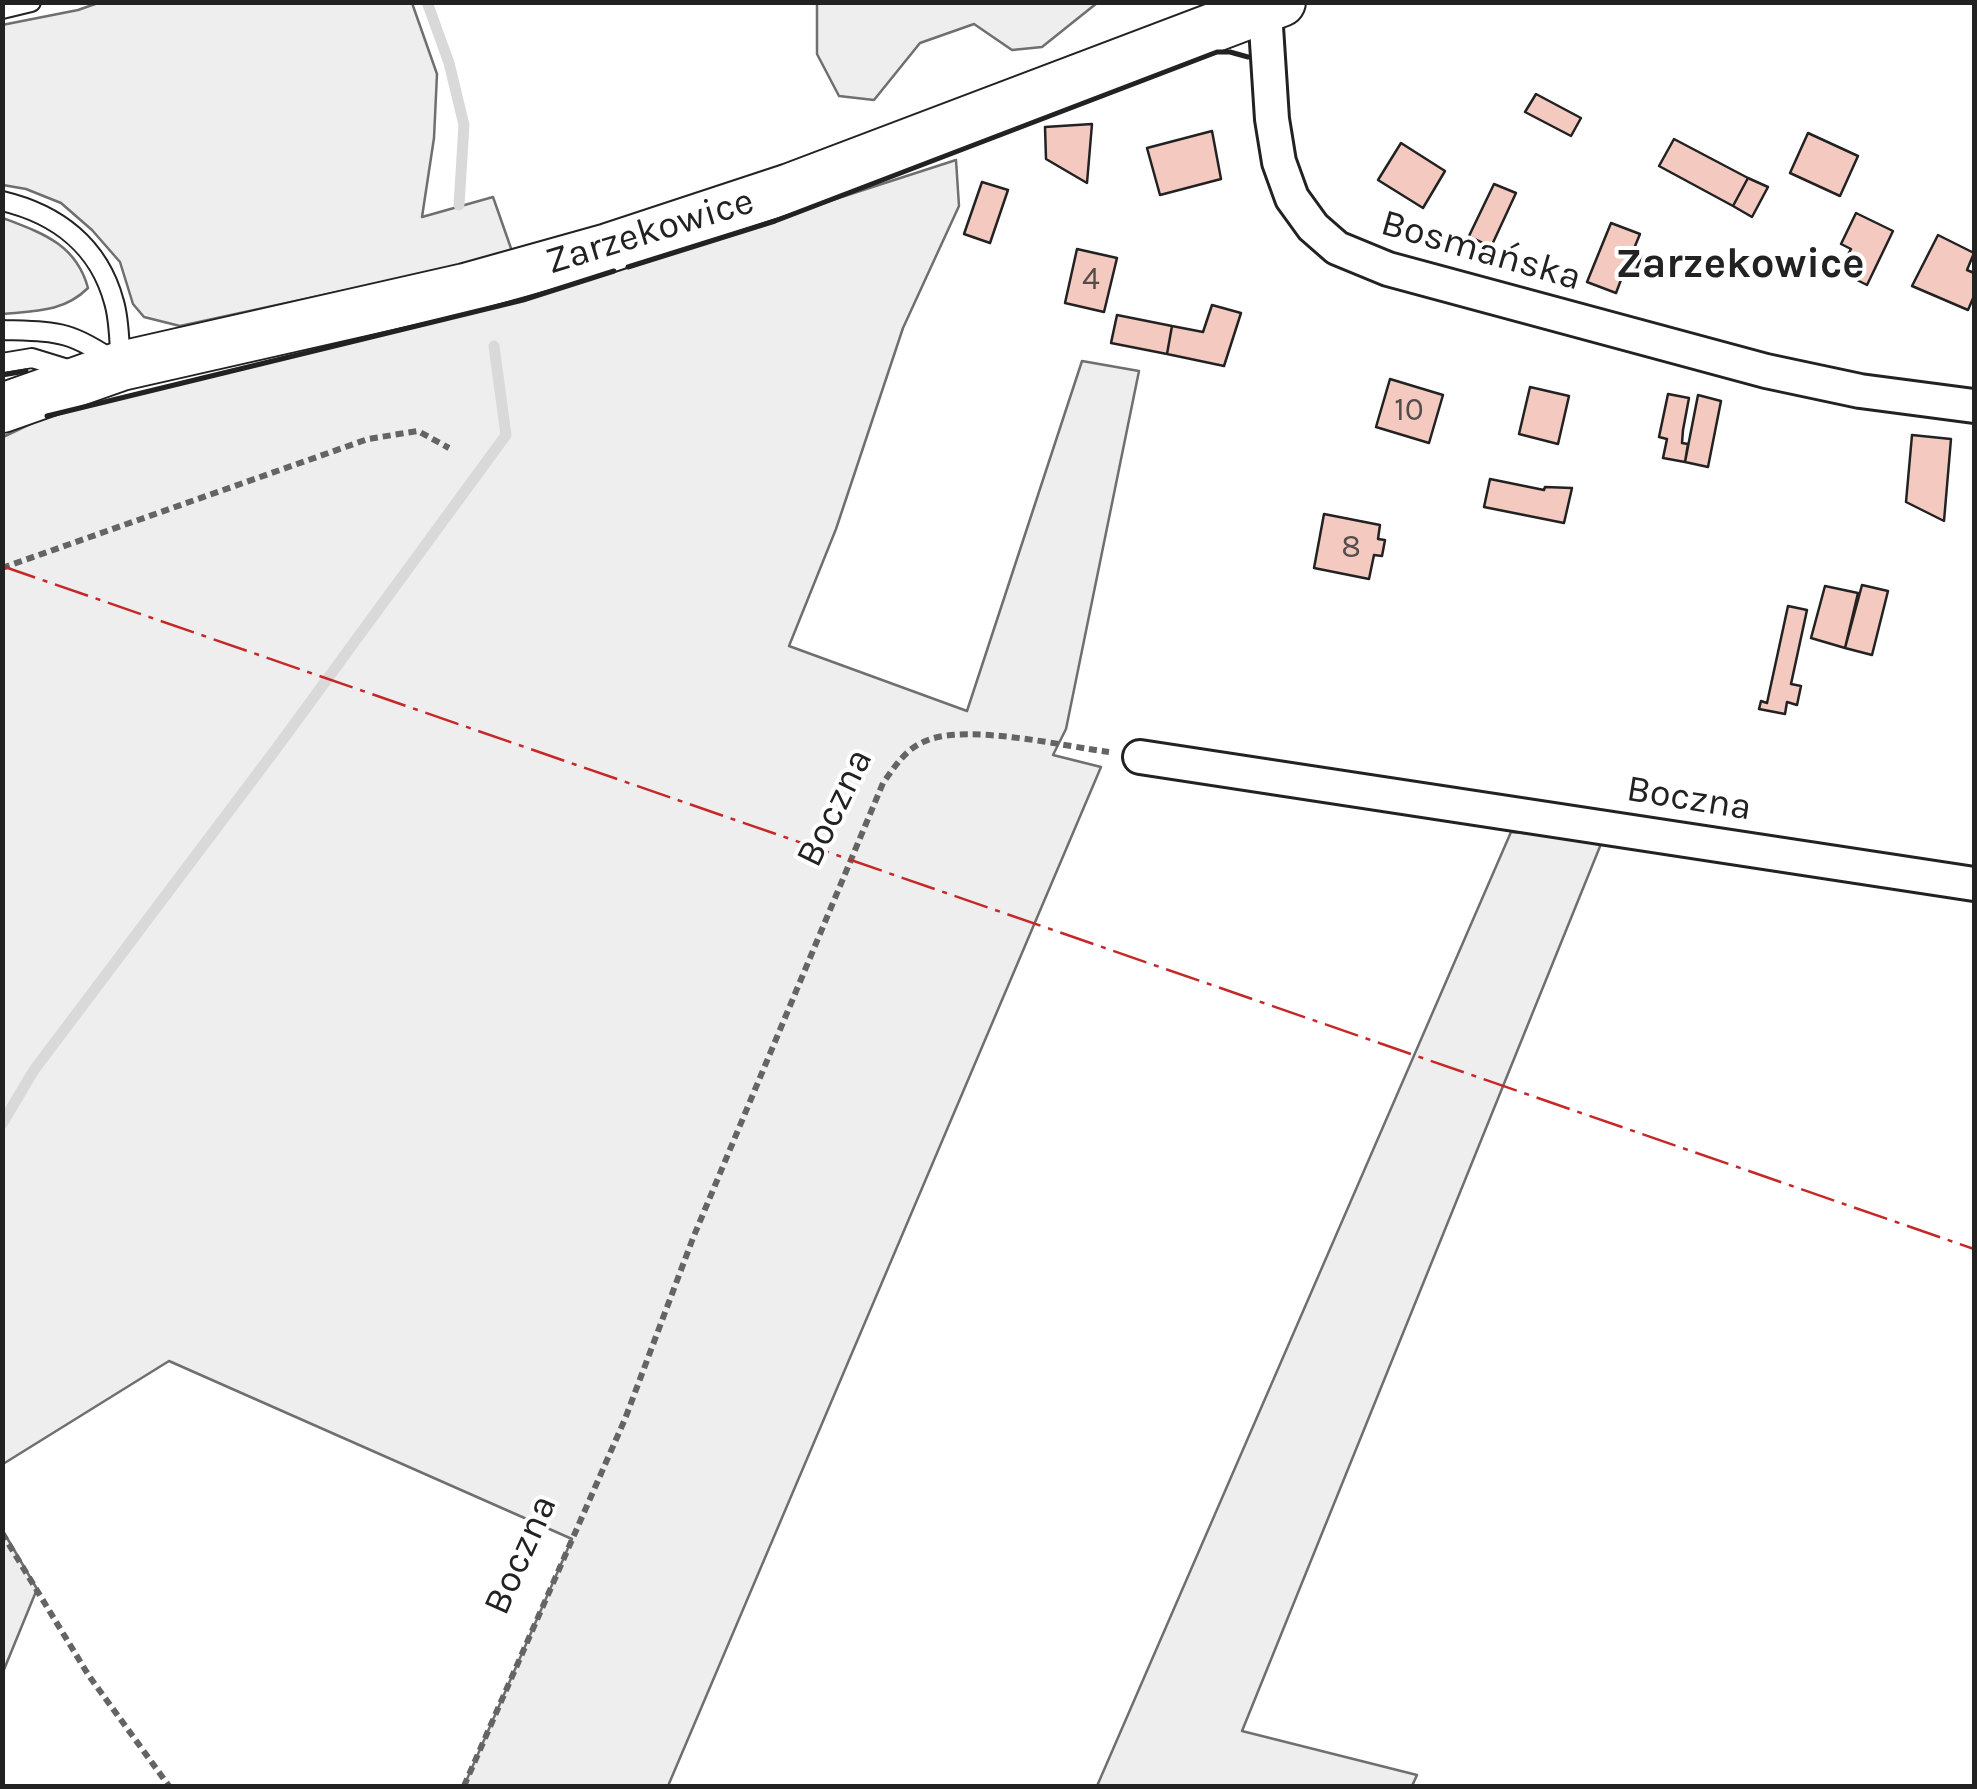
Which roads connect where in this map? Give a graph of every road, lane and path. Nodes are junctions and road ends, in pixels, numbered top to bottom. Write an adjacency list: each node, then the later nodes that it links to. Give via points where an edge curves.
1 (31, 2): 3 (lane)
2 (1269, 5): 7 (street, Zarzekowice, via 790,188 608,248 465,288); 8 (street, Bosmańska, via 1279,162 1292,198 1336,248 1388,269 1766,371)
3 (2, 9)
4 (2, 201): 7 (lane, via 63,225 95,255 114,302)
5 (2, 330): 7 (lane, via 61,332)
6 (2, 363): 7 (lane, via 32,358 67,371)
7 (121, 366): 9 (street, Zarzekowice)
8 (1974, 406)
9 (2, 408)
10 (449, 448): 11 (path, via 418,431 368,439)
11 (2, 568)
12 (1140, 757): 13 (street, Boczna); 16 (path, Boczna, via 969,734 916,746 884,783 624,1419)
13 (1974, 884)
14 (2, 1533): 15 (path, via 89,1676)
15 (169, 1786)
16 (464, 1786)

